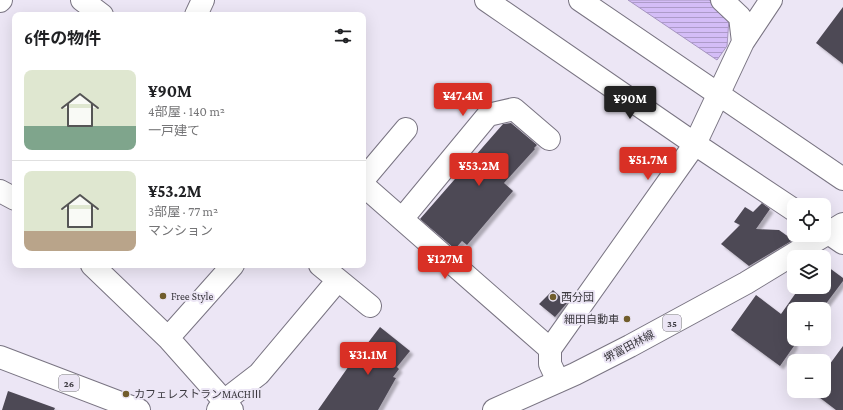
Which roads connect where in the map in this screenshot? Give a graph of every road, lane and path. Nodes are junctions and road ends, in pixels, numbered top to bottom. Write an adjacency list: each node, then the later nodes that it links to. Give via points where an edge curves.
1 (82, 0): 7 (street)
2 (203, 0): 8 (street)
3 (486, 0): 13 (street)
4 (580, 0): 10 (street)
5 (722, 0): 9 (street, via 740,17)
6 (771, 0): 9 (street)
7 (98, 12)
8 (197, 12)
9 (744, 42): 10 (street)
10 (718, 95): 13 (street); 15 (street)
11 (406, 129): 14 (street)
12 (549, 139): 20 (street, via 514,109 488,115)
13 (695, 144): 19 (street); 28 (street)
14 (366, 176)
15 (843, 179)
16 (366, 188): 20 (street)
17 (0, 191): 18 (street)
18 (12, 197)
19 (787, 205)
20 (402, 219): 28 (street)
21 (835, 233): 30 (street, 堺富田林線 / 35, via 630,346)
22 (95, 268): 27 (street)
23 (230, 268): 27 (street)
24 (324, 268): 25 (street)
25 (338, 280): 26 (street); 31 (street, via 259,374)
26 (370, 306)
27 (168, 338): 31 (street)
28 (550, 349): 30 (street, via 550,364)
29 (0, 357): 32 (street, 26)
30 (558, 381): 33 (street, 堺富田林線 / 35)
31 (225, 407)
32 (139, 410)
33 (494, 410)

